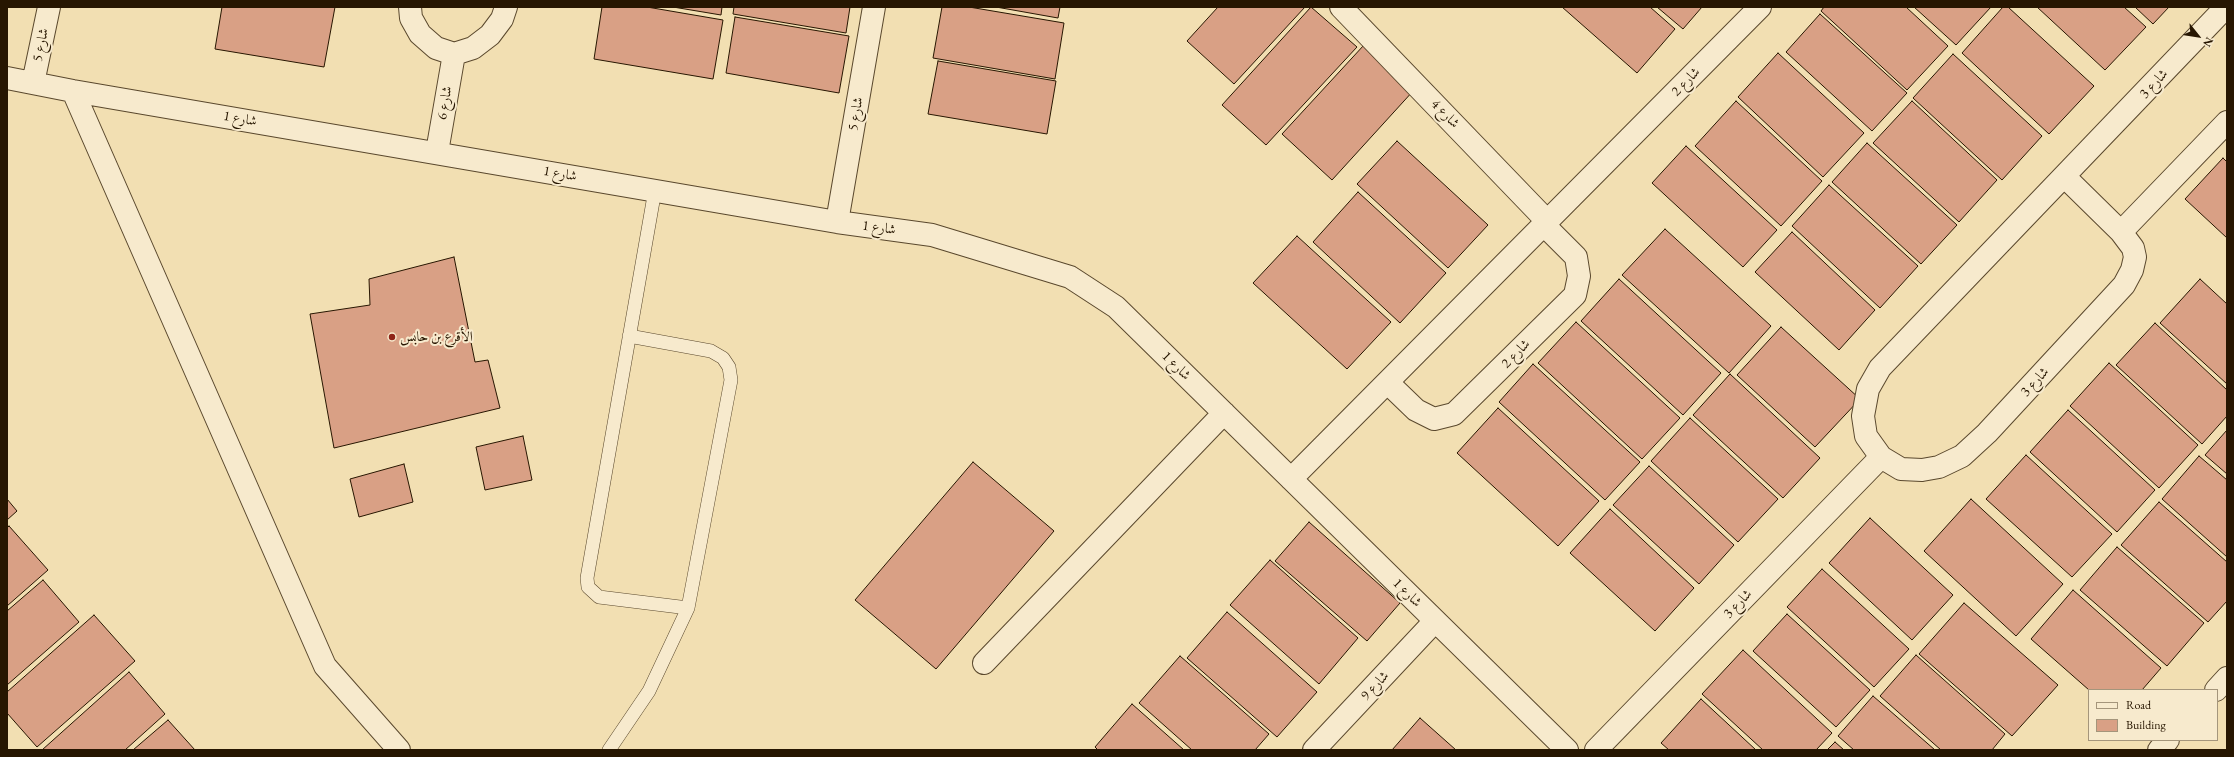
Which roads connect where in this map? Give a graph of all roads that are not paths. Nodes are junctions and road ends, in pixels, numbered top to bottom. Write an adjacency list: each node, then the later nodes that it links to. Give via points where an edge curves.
1 (49, 7): 10 (street, شارع 5)
2 (410, 7): 8 (street, via 411,18 420,34 436,48)
3 (506, 7): 8 (street, via 502,19 490,35 473,48)
4 (874, 7): 16 (street, شارع 5)
5 (1341, 7): 17 (street, شارع 4)
6 (1760, 7): 17 (street, شارع 2)
7 (2226, 7): 14 (street, شارع 3)
8 (454, 54): 13 (street, شارع 6)
9 (7, 78): 10 (street, شارع 1)
10 (33, 82): 11 (street, شارع 1)
11 (73, 91): 13 (street, شارع 1); 30 (street, via 325,666)
12 (2227, 122): 18 (street)
13 (437, 152): 15 (street, شارع 1)
14 (2065, 177): 18 (street, شارع 3); 22 (street, شارع 3, via 1880,368 1868,389 1863,416 1866,436)
15 (655, 190): 16 (street, شارع 1); 19 (lane)
16 (837, 222): 21 (street, شارع 1, via 932,236 1070,277 1116,307)
17 (1547, 224): 20 (street, شارع 2); 20 (street, شارع 2, via 1576,257 1580,276 1575,295 1454,414 1434,419 1416,410)
18 (2121, 232): 22 (street, شارع 3, via 2133,248 2135,257 2124,285 1987,433 1962,456 1939,467 1922,470 1901,469)
19 (629, 336): 24 (lane, via 711,351 723,358 729,367 731,380); 24 (lane, via 587,578 588,587 600,598)
20 (1388, 383): 23 (street, شارع 2)
21 (1224, 413): 23 (street, شارع 1); 26 (street)
22 (1881, 457): 34 (street, شارع 3)
23 (1291, 479): 25 (street, شارع 1)
24 (688, 608): 31 (lane, via 649,691)
25 (1435, 621): 32 (street, شارع 9); 33 (street, شارع 1)
26 (984, 663)
27 (2227, 678): 28 (street)
28 (2217, 689)
29 (2167, 741): 35 (street)
30 (399, 750)
31 (609, 750)
32 (1314, 750)
33 (1568, 750)
34 (1596, 750)
35 (2159, 750)

